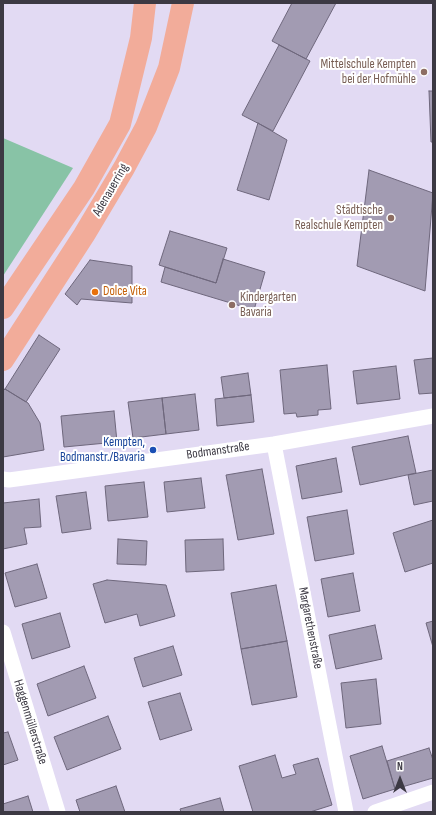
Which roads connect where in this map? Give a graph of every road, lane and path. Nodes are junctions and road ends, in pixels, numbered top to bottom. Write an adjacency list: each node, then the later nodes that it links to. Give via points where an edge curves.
1 (145, 3): 3 (main road, Adenauerring, via 141,38 120,124 84,188)
2 (184, 3): 4 (main road, Adenauerring, via 169,68 146,127 84,235)
3 (3, 308)
4 (3, 360)
5 (433, 416): 6 (street, Bodmanstraße)
6 (274, 444): 7 (street, Bodmanstraße); 11 (street, Margarethenstraße)
7 (3, 479)
8 (3, 632): 10 (street, Haggenmüllerstraße)
9 (433, 792): 12 (street)
10 (58, 812)
11 (346, 812)
12 (375, 812)

